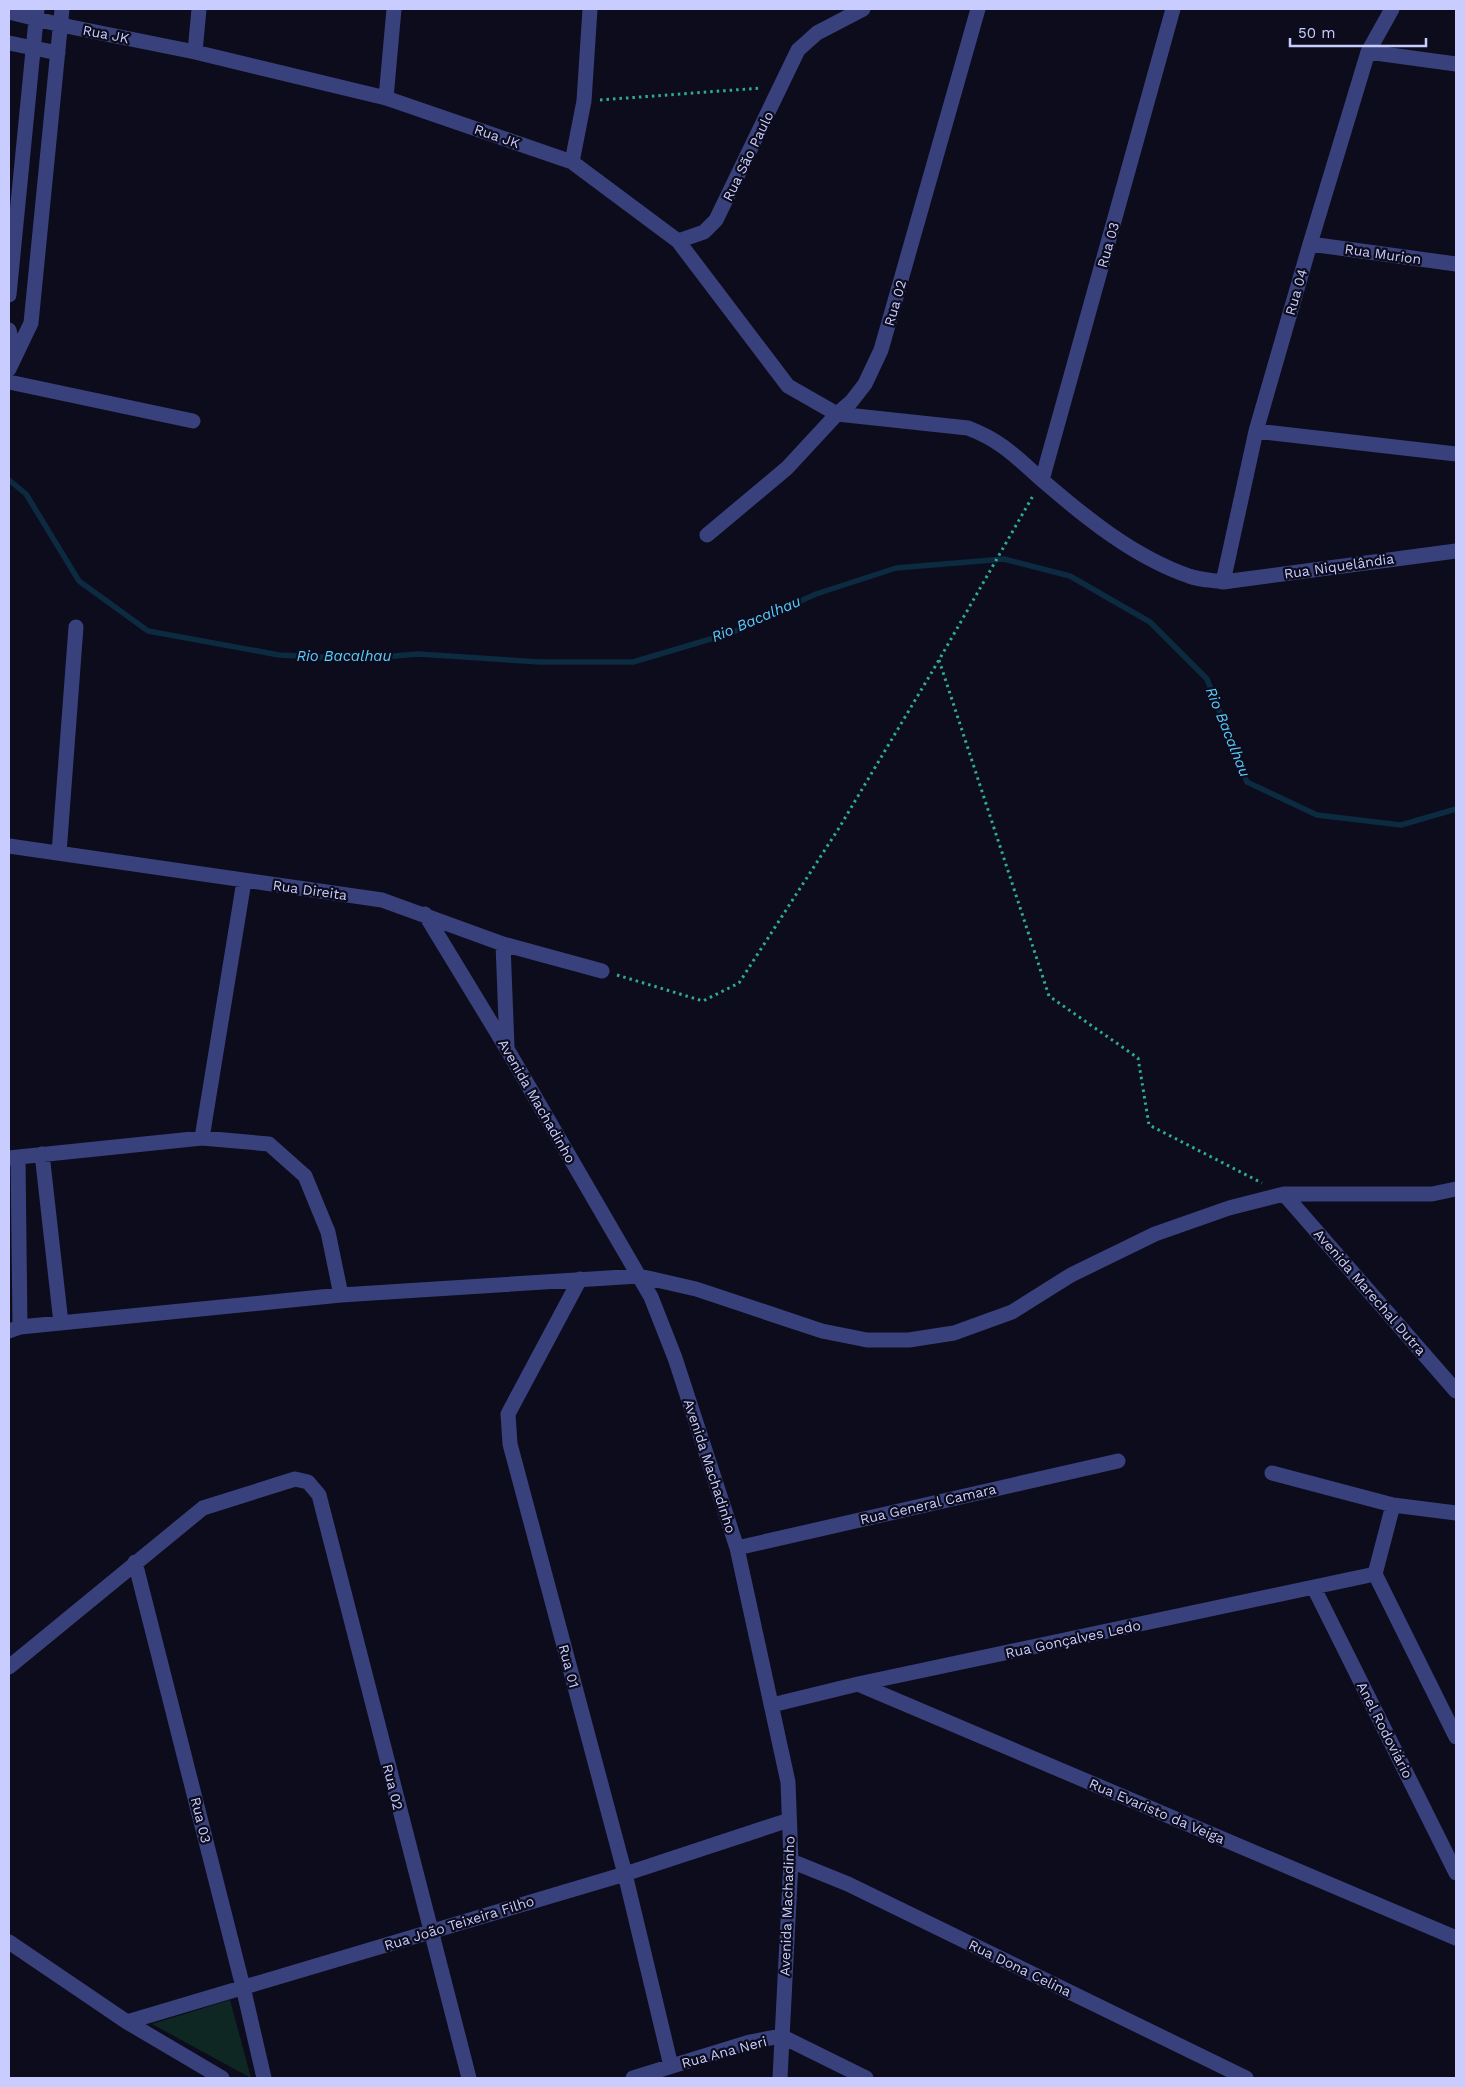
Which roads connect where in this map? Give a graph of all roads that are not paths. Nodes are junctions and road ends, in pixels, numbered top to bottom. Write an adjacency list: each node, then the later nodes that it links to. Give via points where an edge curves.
1 (62, 9): 11 (street)
2 (199, 9): 14 (street)
3 (394, 9): 18 (street)
4 (590, 9): 19 (street, via 584,101)
5 (863, 9): 20 (street, Rua São Paulo, via 817,33 798,50 716,220 704,232)
6 (978, 9): 27 (street, Rua 02, via 881,350 865,384)
7 (1173, 9): 31 (street, Rua 03)
8 (1392, 9): 15 (street, Rua 04)
9 (9, 12): 10 (street, Rua JK)
10 (37, 14): 11 (street, Rua JK); 13 (street)
11 (61, 25): 14 (street, Rua JK); 16 (street)
12 (9, 42): 13 (street)
13 (32, 48): 16 (street); 23 (street)
14 (195, 52): 18 (street, Rua JK)
15 (1368, 52): 17 (street); 21 (street, Rua 04)
16 (58, 53): 25 (street, via 31,323)
17 (1456, 64)
18 (386, 98): 19 (street, Rua JK)
19 (572, 162): 20 (street, Rua JK)
20 (678, 241): 27 (street, Rua JK, via 788,386)
21 (1310, 244): 22 (street, Rua Murion); 29 (street, Rua 04)
22 (1456, 264)
23 (9, 295)
24 (9, 330): 25 (street)
25 (12, 363)
26 (9, 382): 28 (street)
27 (837, 414): 31 (street, Rua Niquelândia, via 968,428 1009,450); 32 (street, Rua 02, via 787,468)
28 (193, 421)
29 (1256, 430): 30 (street); 34 (street, Rua 04)
30 (1456, 454)
31 (1042, 480): 34 (street, Rua Niquelândia, via 1144,557 1190,577)
32 (707, 535)
33 (1456, 550): 34 (street, Rua Niquelândia)
34 (1223, 582)
35 (76, 627): 37 (street)
36 (9, 846): 37 (street, Rua Direita)
37 (59, 853): 38 (street, Rua Direita)
38 (244, 881): 39 (street, Rua Direita, via 382,900); 43 (street)
39 (425, 914): 40 (street, Rua Direita); 42 (street, Avenida Machadinho)
40 (502, 944): 41 (street, Rua Direita); 42 (street)
41 (602, 970)
42 (507, 1049): 48 (street, Avenida Machadinho)
43 (202, 1138): 44 (street); 50 (street, via 269,1144 305,1176 328,1232)
44 (42, 1154): 45 (street); 51 (street)
45 (13, 1157): 52 (street)
46 (1456, 1190): 47 (street, via 1432,1194)
47 (1284, 1194): 48 (street, via 1230,1208 1155,1234 1071,1274 1012,1312 954,1333 909,1340 866,1340 822,1331 696,1289); 53 (street, Avenida Marechal Dutra)
48 (639, 1276): 49 (street); 58 (street, Avenida Machadinho, via 651,1297 675,1358)
49 (580, 1279): 50 (street); 69 (street, Rua 01, via 508,1414 510,1444)
50 (341, 1295): 51 (street)
51 (61, 1323): 52 (street)
52 (14, 1329)
53 (1456, 1391)
54 (1118, 1460): 58 (street, Rua General Camara)
55 (1272, 1473): 56 (street)
56 (1393, 1505): 57 (street); 60 (street)
57 (1456, 1513)
58 (737, 1548): 64 (street, Avenida Machadinho)
59 (136, 1562): 62 (street); 70 (street, Rua 02, via 203,1508 295,1479 308,1482 319,1495); 73 (street, Rua 03)
60 (1375, 1574): 61 (street, Rua Gonçalves Ledo); 65 (street)
61 (1314, 1588): 63 (street, Rua Gonçalves Ledo); 68 (street, Anel Rodoviário)
62 (9, 1667)
63 (858, 1684): 64 (street, Rua Gonçalves Ledo); 71 (street, Rua Evaristo da Veiga)
64 (772, 1706): 66 (street, Avenida Machadinho, via 788,1782)
65 (1456, 1737)
66 (789, 1820): 67 (street, Avenida Machadinho); 69 (street, Rua João Teixeira Filho)
67 (792, 1861): 75 (street, Avenida Machadinho); 83 (street, Rua Dona Celina, via 848,1884)
68 (1456, 1873)
69 (624, 1874): 70 (street, Rua João Teixeira Filho); 76 (street, Rua 01)
70 (430, 1932): 73 (street, Rua João Teixeira Filho); 79 (street, Rua 02)
71 (1456, 1938)
72 (9, 1942): 74 (street)
73 (243, 1987): 74 (street, Rua João Teixeira Filho); 78 (street, Rua 03)
74 (127, 2022): 77 (street)
75 (781, 2036): 76 (street, Rua Ana Neri); 81 (street, Avenida Machadinho); 82 (street, Rua Ana Neri)
76 (671, 2066): 80 (street, Rua Ana Neri)
77 (222, 2078)
78 (264, 2078)
79 (469, 2078)
80 (634, 2078)
81 (780, 2078)
82 (866, 2078)
83 (1246, 2078)

